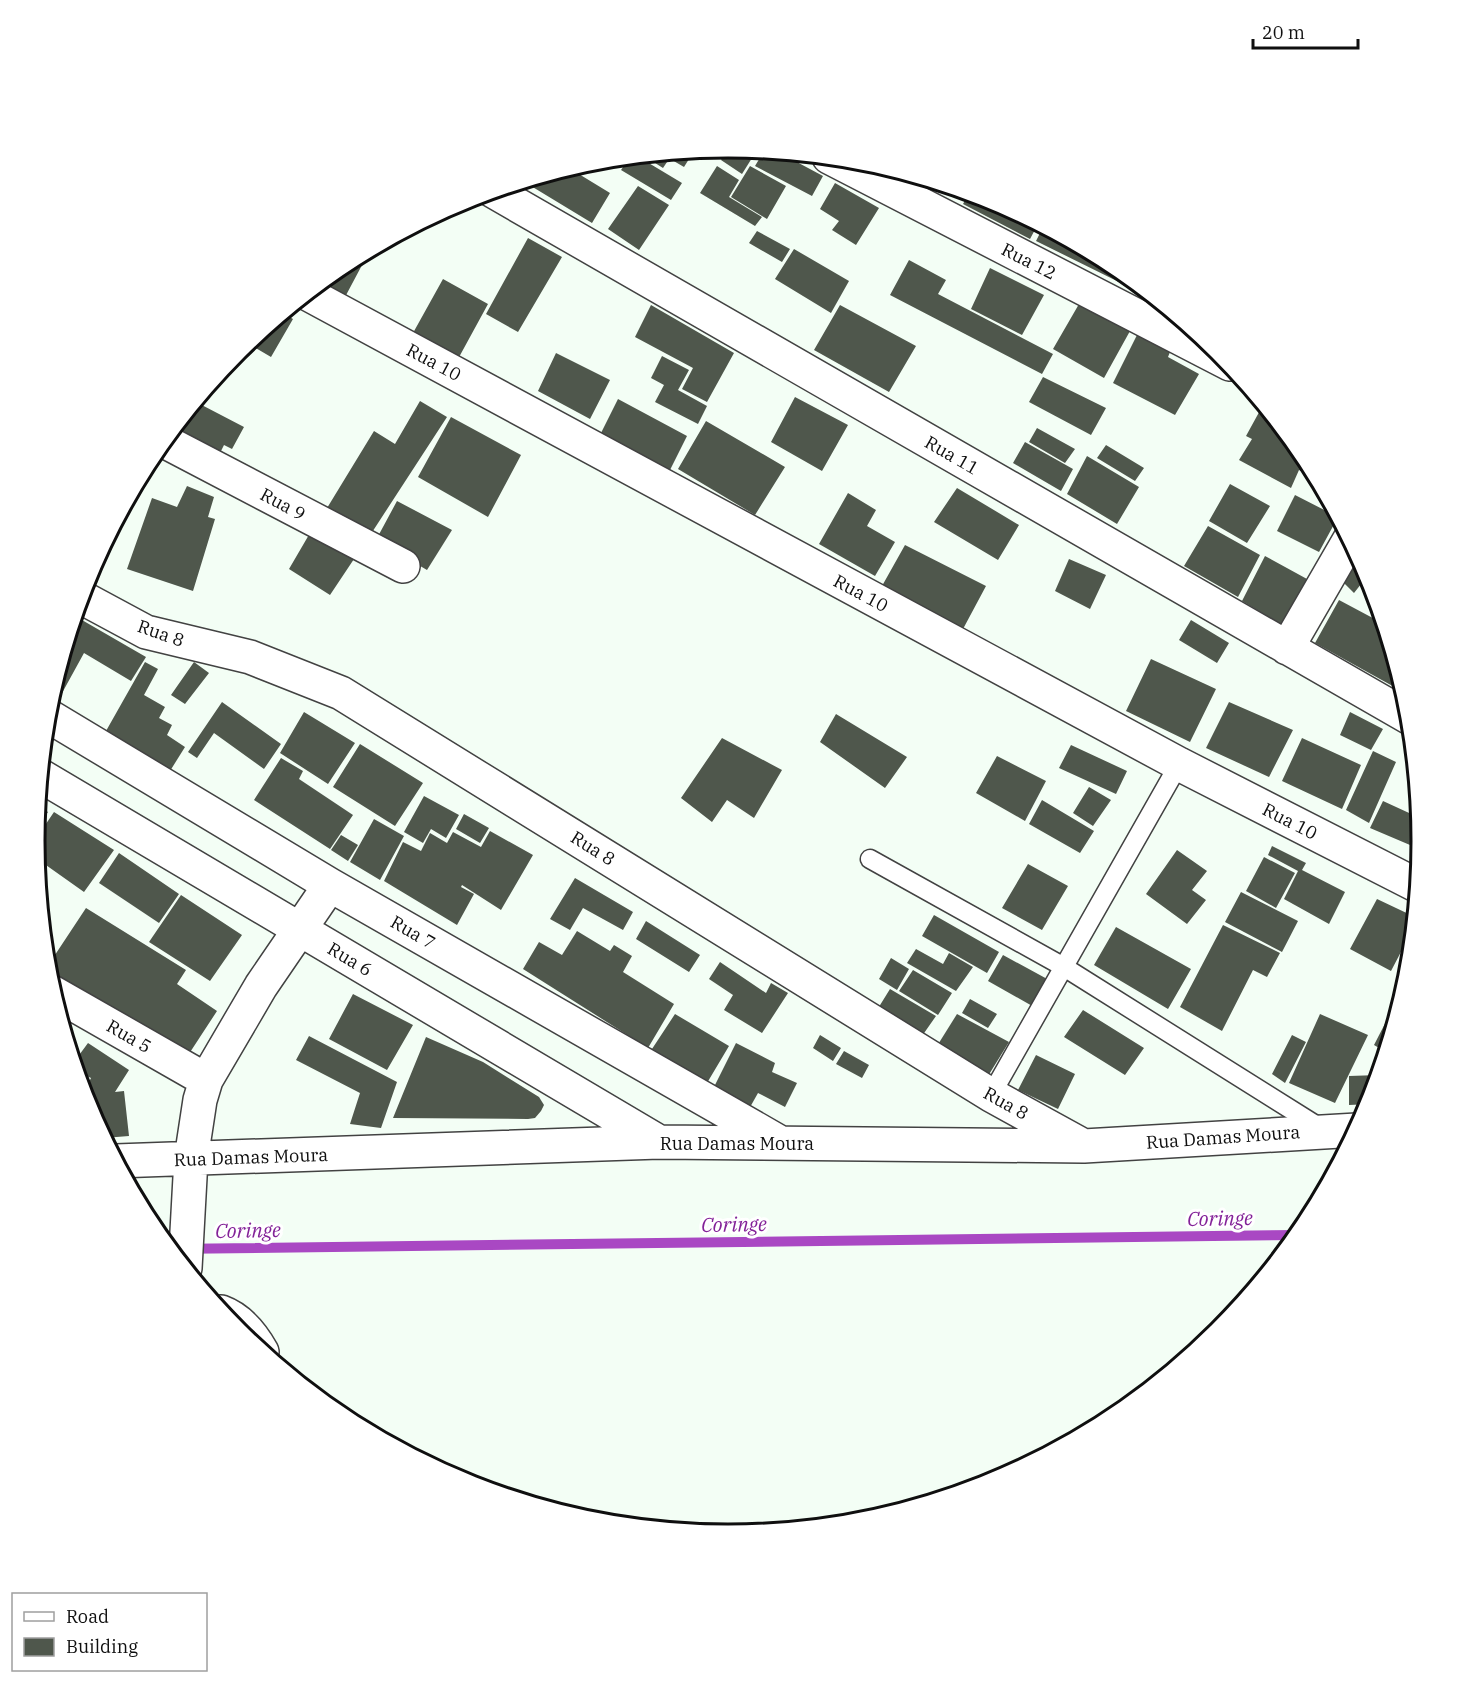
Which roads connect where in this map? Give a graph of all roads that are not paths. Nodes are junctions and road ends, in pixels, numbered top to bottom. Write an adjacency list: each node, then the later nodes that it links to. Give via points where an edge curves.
1 (854, 170): 4 (street, Rua 12)
2 (503, 196): 9 (street, Rua 11)
3 (314, 297): 12 (street, Rua 10)
4 (1204, 350)
5 (172, 445): 7 (street, Rua 9)
6 (1345, 547): 9 (street)
7 (403, 566)
8 (89, 601): 21 (street, Rua 8, via 146,632 250,657 341,693)
9 (1287, 648): 10 (street, Rua 11)
10 (1400, 712)
11 (56, 721): 16 (street, Rua 7)
12 (1179, 765): 15 (street, Rua 10); 18 (lane)
13 (48, 780): 17 (street, Rua 6)
14 (870, 859): 18 (lane)
15 (1411, 882)
16 (330, 885): 17 (street); 25 (street, Rua 7)
17 (301, 929): 20 (street, via 261,986); 24 (street, Rua 6)
18 (1064, 967): 21 (lane); 23 (lane)
19 (63, 999): 20 (street, Rua 5)
20 (206, 1080): 27 (street)
21 (991, 1095): 26 (street, Rua 8)
22 (1348, 1130): 23 (street, Rua Damas Moura)
23 (1325, 1131): 26 (street, Rua Damas Moura)
24 (659, 1142): 25 (street, Rua Damas Moura); 27 (street, Rua Damas Moura)
25 (783, 1143): 26 (street, Rua Damas Moura)
26 (1084, 1146)
27 (191, 1159): 28 (street, Rua Damas Moura); 29 (street)
28 (124, 1161)
29 (185, 1257)

